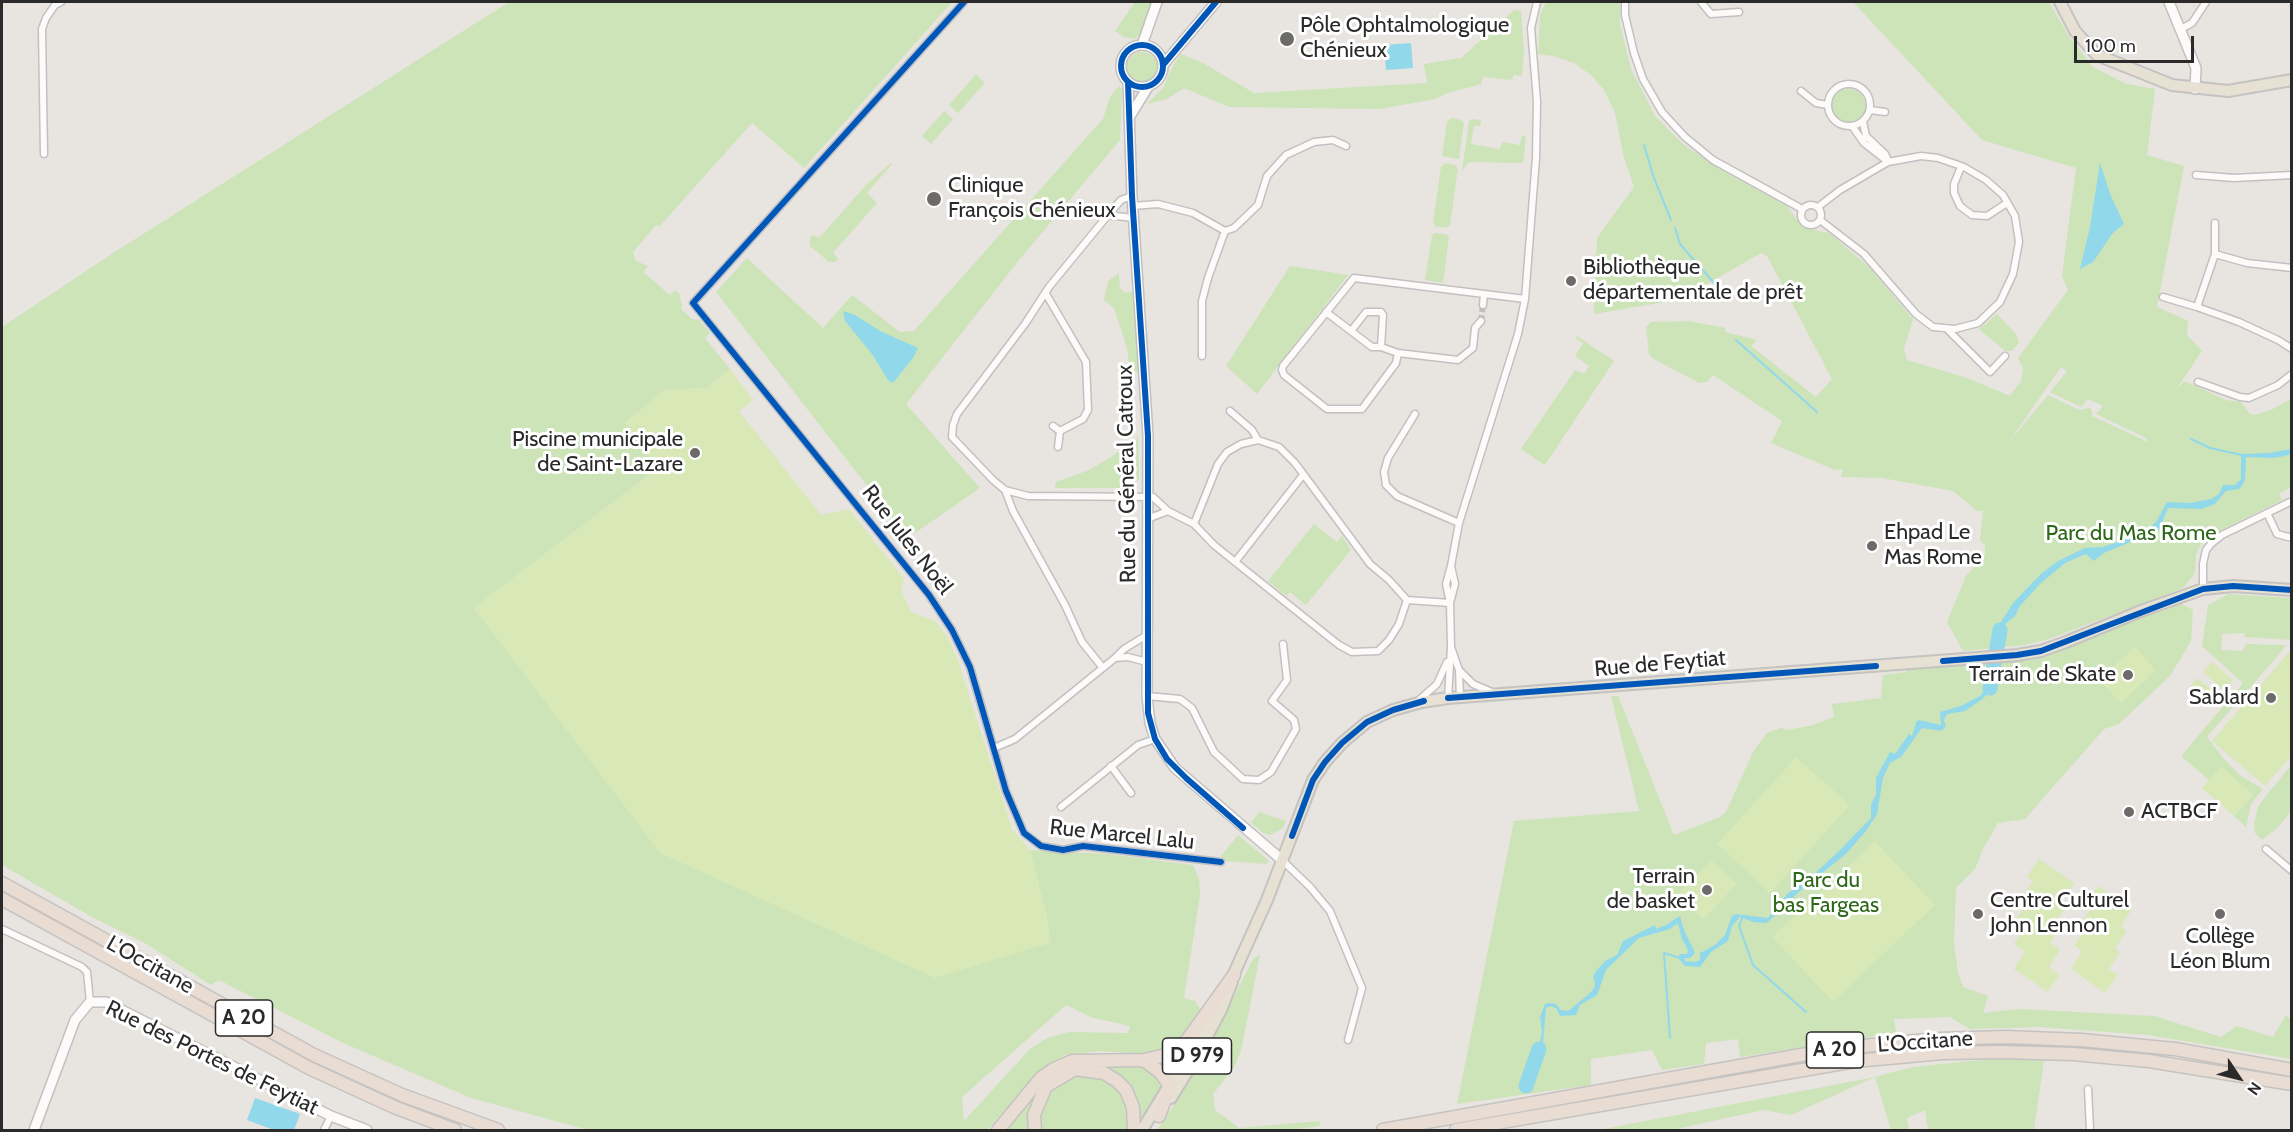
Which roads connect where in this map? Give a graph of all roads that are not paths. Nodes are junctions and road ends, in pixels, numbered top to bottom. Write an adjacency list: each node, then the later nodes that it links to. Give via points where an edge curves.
1 (61, 2): 27 (street, via 55,5 42,29)
2 (964, 2): 94 (street, Rue Jules Noël, via 693,303 929,595 970,667)
3 (1157, 2): 13 (street)
4 (1216, 2): 14 (street)
5 (1537, 2): 46 (street, via 1531,28 1536,147)
6 (1625, 2): 35 (street, via 1634,53 1643,79 1662,112 1713,160)
7 (1701, 2): 11 (street, via 1711,14)
8 (2060, 2): 18 (main road, via 2075,31 2097,55 2172,85)
9 (2169, 2): 12 (street)
10 (2206, 2): 12 (street, via 2192,23)
11 (1738, 12)
12 (2181, 29): 18 (street, via 2196,68)
13 (1142, 45): 14 (street, via 1156,50); 16 (street, via 1132,47 1121,61)
14 (1163, 66): 17 (street, via 1160,79)
15 (2291, 78): 18 (main road, via 2228,91)
16 (1128, 82): 17 (street); 23 (street, Rue du Général Catroux)
17 (1148, 87): 23 (street)
18 (2195, 89)
19 (1801, 91): 20 (street, via 1815,103)
20 (1828, 105): 21 (street, via 1834,91 1846,84 1865,91); 25 (street, via 1836,122)
21 (1870, 110): 22 (street); 24 (street)
22 (1885, 112)
23 (1129, 118): 32 (street, Rue du Général Catroux)
24 (1863, 122): 25 (street); 28 (street, via 1866,136)
25 (1852, 126): 28 (street, via 1864,143)
26 (1346, 146): 40 (street, via 1333,140 1314,142 1286,155 1267,176 1258,206)
27 (44, 154)
28 (1888, 162): 29 (street, via 1922,156); 34 (street)
29 (1961, 167): 33 (street, via 1986,180); 33 (street, via 1954,193 1960,206 1971,215 1987,216)
30 (2196, 175): 31 (street)
31 (2292, 175)
32 (1132, 201): 36 (street, via 1121,200); 37 (street, Rue du Général Catroux); 40 (street, via 1193,213)
33 (2007, 203): 51 (street, via 2015,216 2019,242 2013,274 2000,302 1978,324)
34 (1818, 207): 35 (street, via 1808,205); 38 (street)
35 (1802, 209): 38 (street, via 1805,224)
36 (1108, 215): 37 (street); 43 (street)
37 (1133, 218): 68 (street, Rue du Général Catroux, via 1146,394)
38 (1820, 220): 51 (street, via 1864,254 1916,314 1933,327)
39 (2216, 223): 41 (street)
40 (1226, 231): 56 (street, via 1202,301)
41 (2216, 254): 42 (street); 48 (street)
42 (2292, 268)
43 (1046, 294): 63 (street, via 1086,362 1088,410 1083,419); 67 (street, via 957,414 953,425 952,437 959,446)
44 (1484, 294): 46 (street); 47 (street); 49 (street, via 1354,278)
45 (2163, 297): 48 (street)
46 (1524, 299): 73 (street, via 1518,334)
47 (1483, 305)
48 (2198, 307): 54 (street)
49 (1326, 312): 52 (street); 55 (street, via 1282,370 1327,409 1362,409 1396,363)
50 (1481, 321): 55 (street, via 1475,327 1473,348 1458,360)
51 (1947, 329): 57 (street, via 1990,372)
52 (1351, 331): 53 (street, via 1372,347); 53 (street, via 1366,312 1381,312)
53 (1381, 347): 55 (street)
54 (2292, 349)
55 (1398, 353)
56 (1202, 356)
57 (2005, 356)
58 (2292, 374): 59 (street, via 2249,398)
59 (2198, 382)
60 (1230, 411): 64 (street)
61 (1415, 414): 73 (street, via 1388,458 1386,485 1397,496)
62 (1053, 426): 63 (street)
63 (1060, 431): 65 (street)
64 (1258, 440): 66 (street, via 1279,447); 74 (street, via 1227,452 1218,464)
65 (1058, 447)
66 (1303, 475): 76 (street); 79 (street, via 1370,564)
67 (1005, 490): 68 (street, via 1028,496); 86 (street, via 1082,642)
68 (1147, 496): 70 (street, via 1158,500); 72 (street, Rue du Général Catroux)
69 (2292, 501): 71 (street)
70 (1168, 511): 72 (street); 74 (street)
71 (2267, 513): 75 (street, via 2277,534); 77 (street, via 2223,535 2206,550)
72 (1147, 519): 81 (street, Rue du Général Catroux)
73 (1459, 523): 80 (street, via 1450,566 1455,584)
74 (1194, 524): 76 (street)
75 (2292, 538)
76 (1234, 562): 79 (street, via 1352,652 1378,651 1399,624)
77 (2203, 589): 78 (main road, Rue de Feytiat / D 979, via 2233,586); 88 (main road, Rue de Feytiat / D 979, via 2041,651)
78 (2292, 590)
79 (1407, 600): 80 (street)
80 (1449, 603): 83 (street)
81 (1147, 635): 84 (street); 85 (street, Rue du Général Catroux)
82 (1283, 644): 89 (street, via 1287,680 1272,701 1294,720 1296,729 1271,772 1259,780 1244,779 1214,752 1192,708 1180,699)
83 (1451, 647): 87 (street); 90 (street); 92 (street, via 1439,681)
84 (1115, 658): 85 (street); 86 (street)
85 (1147, 662): 89 (street, Rue du Général Catroux)
86 (1103, 668): 94 (street, via 1015,739)
87 (1459, 670): 88 (street, via 1473,684); 91 (street)
88 (1498, 694): 91 (main road, Rue de Feytiat / D 979)
89 (1147, 696): 93 (street, Rue du Général Catroux)
90 (1448, 698): 91 (main road, Rue de Feytiat / D 979); 92 (main road, Rue de Feytiat / D 979)
91 (1460, 698)
92 (1413, 704): 100 (main road, Rue de Feytiat / D 979, via 1367,722 1325,762 1306,796)
93 (1155, 739): 95 (street, via 1138,745); 100 (street, Rue du Général Catroux, via 1181,773)
94 (994, 748): 98 (street, Rue Jules Noël)
95 (1111, 766): 96 (street); 97 (street)
96 (1131, 793)
97 (1061, 807)
98 (1024, 833): 101 (street, Rue Marcel Lalu, via 1041,846 1063,850 1083,846)
99 (2266, 849): 102 (street)
100 (1282, 860): 106 (main road, Rue de Feytiat / D 979); 108 (street, via 1330,911 1362,988)
101 (1221, 862)
102 (2292, 871)
103 (2, 883): 121 (highway, L'Occitane / A 20, via 323,1059)
104 (2, 899): 120 (highway, L'Occitane / A 20, via 300,1063)
105 (2, 929): 107 (street, via 82,967 87,972)
106 (1234, 975): 109 (highway, via 1185,1042 1166,1055); 112 (main road, D 979); 115 (main road, D 979, via 1216,1020)
107 (90, 1002): 114 (street, Rue des Portes de Feytiat, via 106,1002); 117 (street, via 75,1020)
108 (1348, 1040)
109 (1144, 1060): 112 (highway, via 1161,1072); 122 (highway, via 1072,1060 1041,1078)
110 (2292, 1070): 127 (highway, L'Occitane / A 20, via 2175,1049 2081,1040 1938,1039 1801,1055)
111 (2292, 1084): 116 (highway, L'Occitane / A 20, via 2127,1059 2013,1052 1943,1053 1855,1061)
112 (1170, 1086): 115 (highway); 125 (main road, D 979)
113 (2088, 1089): 130 (street)
114 (331, 1116): 118 (street); 119 (street, Rue des Portes de Feytiat)
115 (1159, 1116): 126 (main road, D 979)
116 (1531, 1117): 128 (highway, L'Occitane / A 20); 129 (highway)
117 (34, 1130)
118 (324, 1131)
119 (367, 1131)
120 (455, 1131)
121 (498, 1131)
122 (998, 1131)
123 (1035, 1131): 124 (highway, via 1034,1115 1046,1086 1075,1069 1104,1072 1126,1090 1133,1107)
124 (1134, 1131)
125 (1142, 1131)
126 (1149, 1131)
127 (1383, 1131)
128 (1456, 1131)
129 (1498, 1131)
130 (2090, 1131)

